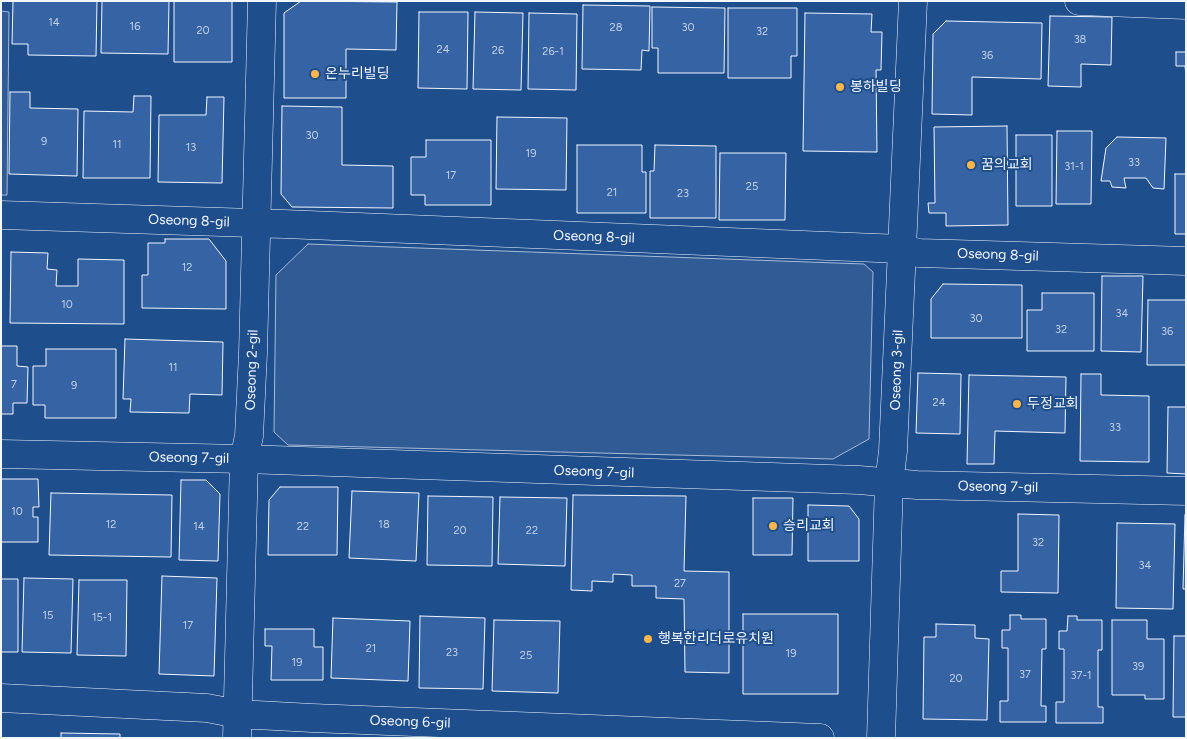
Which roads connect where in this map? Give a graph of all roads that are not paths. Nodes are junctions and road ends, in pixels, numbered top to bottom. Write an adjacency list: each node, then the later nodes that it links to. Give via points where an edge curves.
1 (262, 1): 6 (street, Oseong 2-gil)
2 (913, 1): 7 (street, Oseong 3-gil)
3 (1079, 1): 4 (street)
4 (1186, 4)
5 (1, 215): 6 (street, Oseong 8-gil)
6 (255, 223): 7 (street, Oseong 8-gil); 10 (street, Oseong 2-gil, via 249,436)
7 (902, 249): 8 (street, Oseong 8-gil, via 919,253); 11 (street, Oseong 3-gil)
8 (1186, 261)
9 (1, 454): 10 (street, Oseong 7-gil)
10 (244, 459): 11 (street, Oseong 7-gil); 14 (street, Oseong 2-gil)
11 (889, 483): 12 (street, Oseong 7-gil); 16 (street, Oseong 3-gil)
12 (1186, 491)
13 (1, 698): 14 (street, Oseong 6-gil, via 207,708)
14 (238, 726): 15 (street, Oseong 6-gil)
15 (820, 738)
16 (881, 738)

